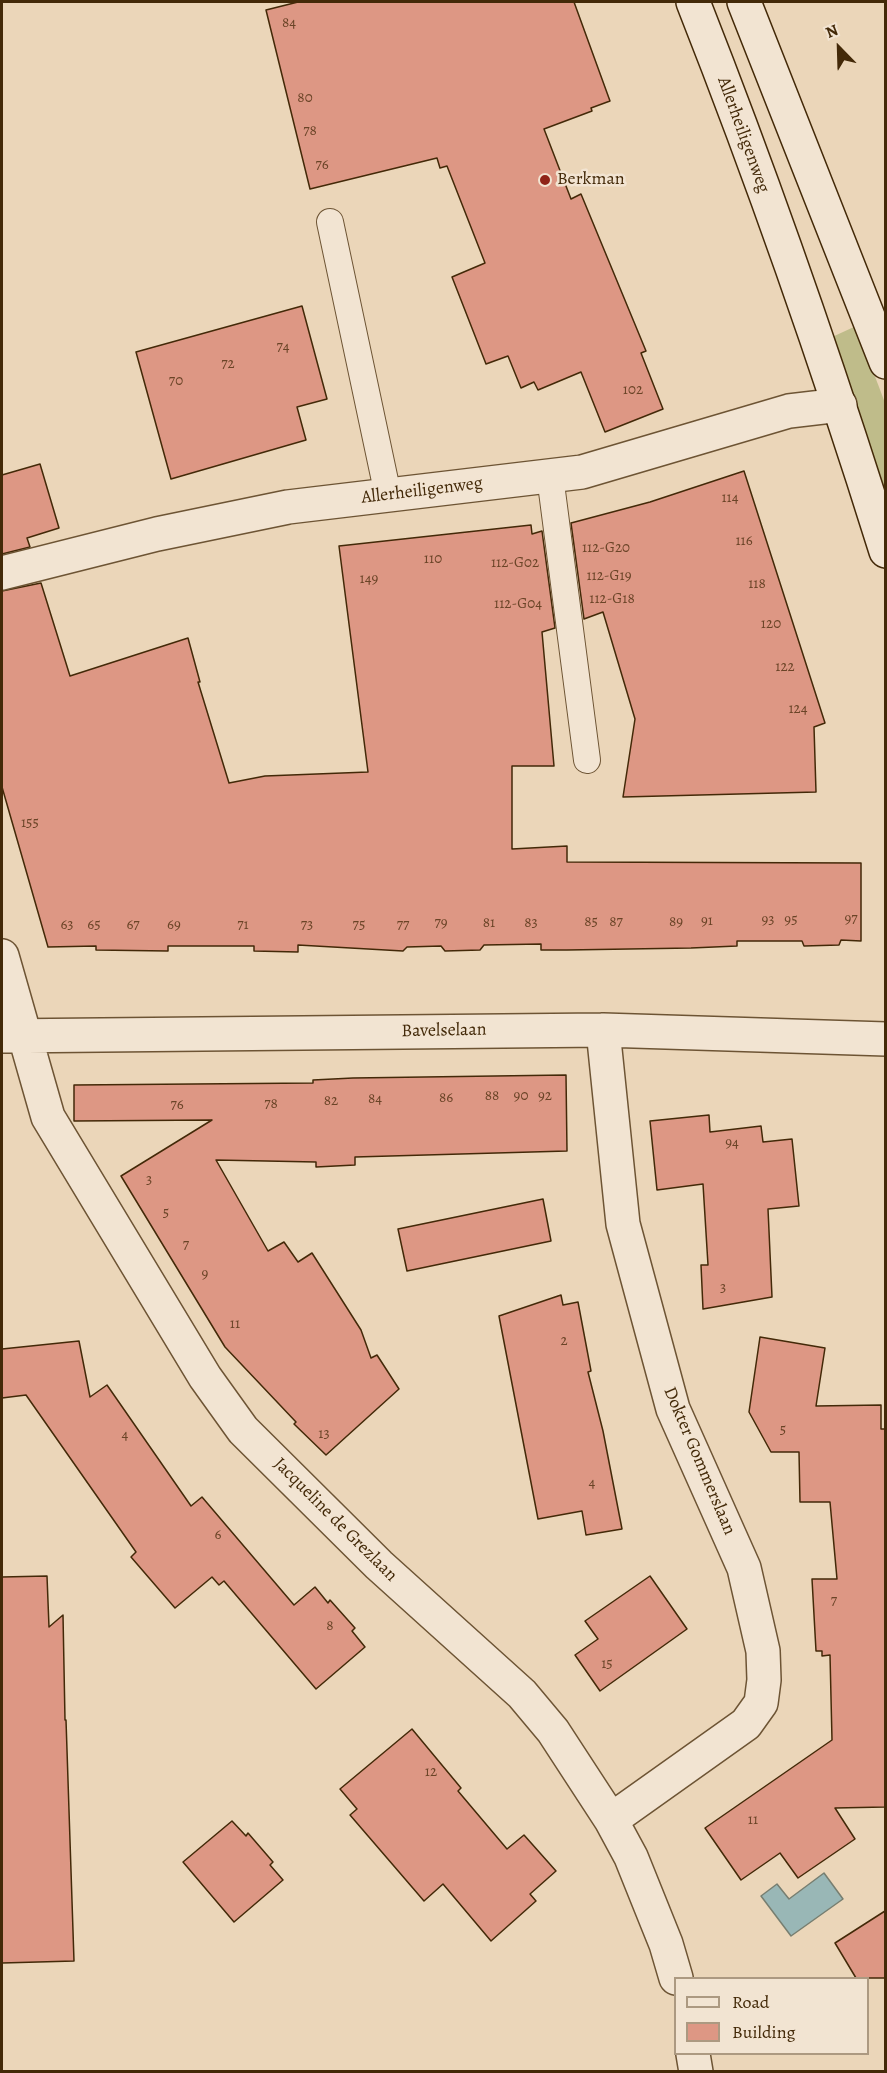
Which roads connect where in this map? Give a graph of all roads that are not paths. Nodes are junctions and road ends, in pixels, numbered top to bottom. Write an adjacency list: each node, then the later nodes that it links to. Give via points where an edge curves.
1 (693, 2): 5 (street, Allerheiligenweg)
2 (744, 2): 4 (street)
3 (330, 222): 7 (lane)
4 (885, 362)
5 (840, 405): 6 (street, Allerheiligenweg, via 789,411 582,472); 8 (street, Allerheiligenweg)
6 (550, 476): 7 (street, Allerheiligenweg); 10 (lane)
7 (388, 495): 9 (street, Allerheiligenweg, via 288,507 157,534)
8 (885, 552)
9 (2, 573)
10 (587, 760)
11 (2, 956): 13 (street, Jacqueline de Grezlaan)
12 (603, 1030): 13 (street, Bavelselaan); 14 (street, Bavelselaan); 15 (street, Dokter Gommerslaan, via 623,1224 673,1409 744,1568 763,1651 764,1680 761,1703 746,1724)
13 (13, 1036): 15 (street, Jacqueline de Grezlaan, via 48,1118 205,1377 243,1430 379,1565 522,1694 553,1731)
14 (885, 1039)
15 (611, 1820): 16 (street, Jacqueline de Grezlaan, via 631,1857)
16 (676, 1977)
17 (693, 2055): 18 (street)
18 (696, 2072)

